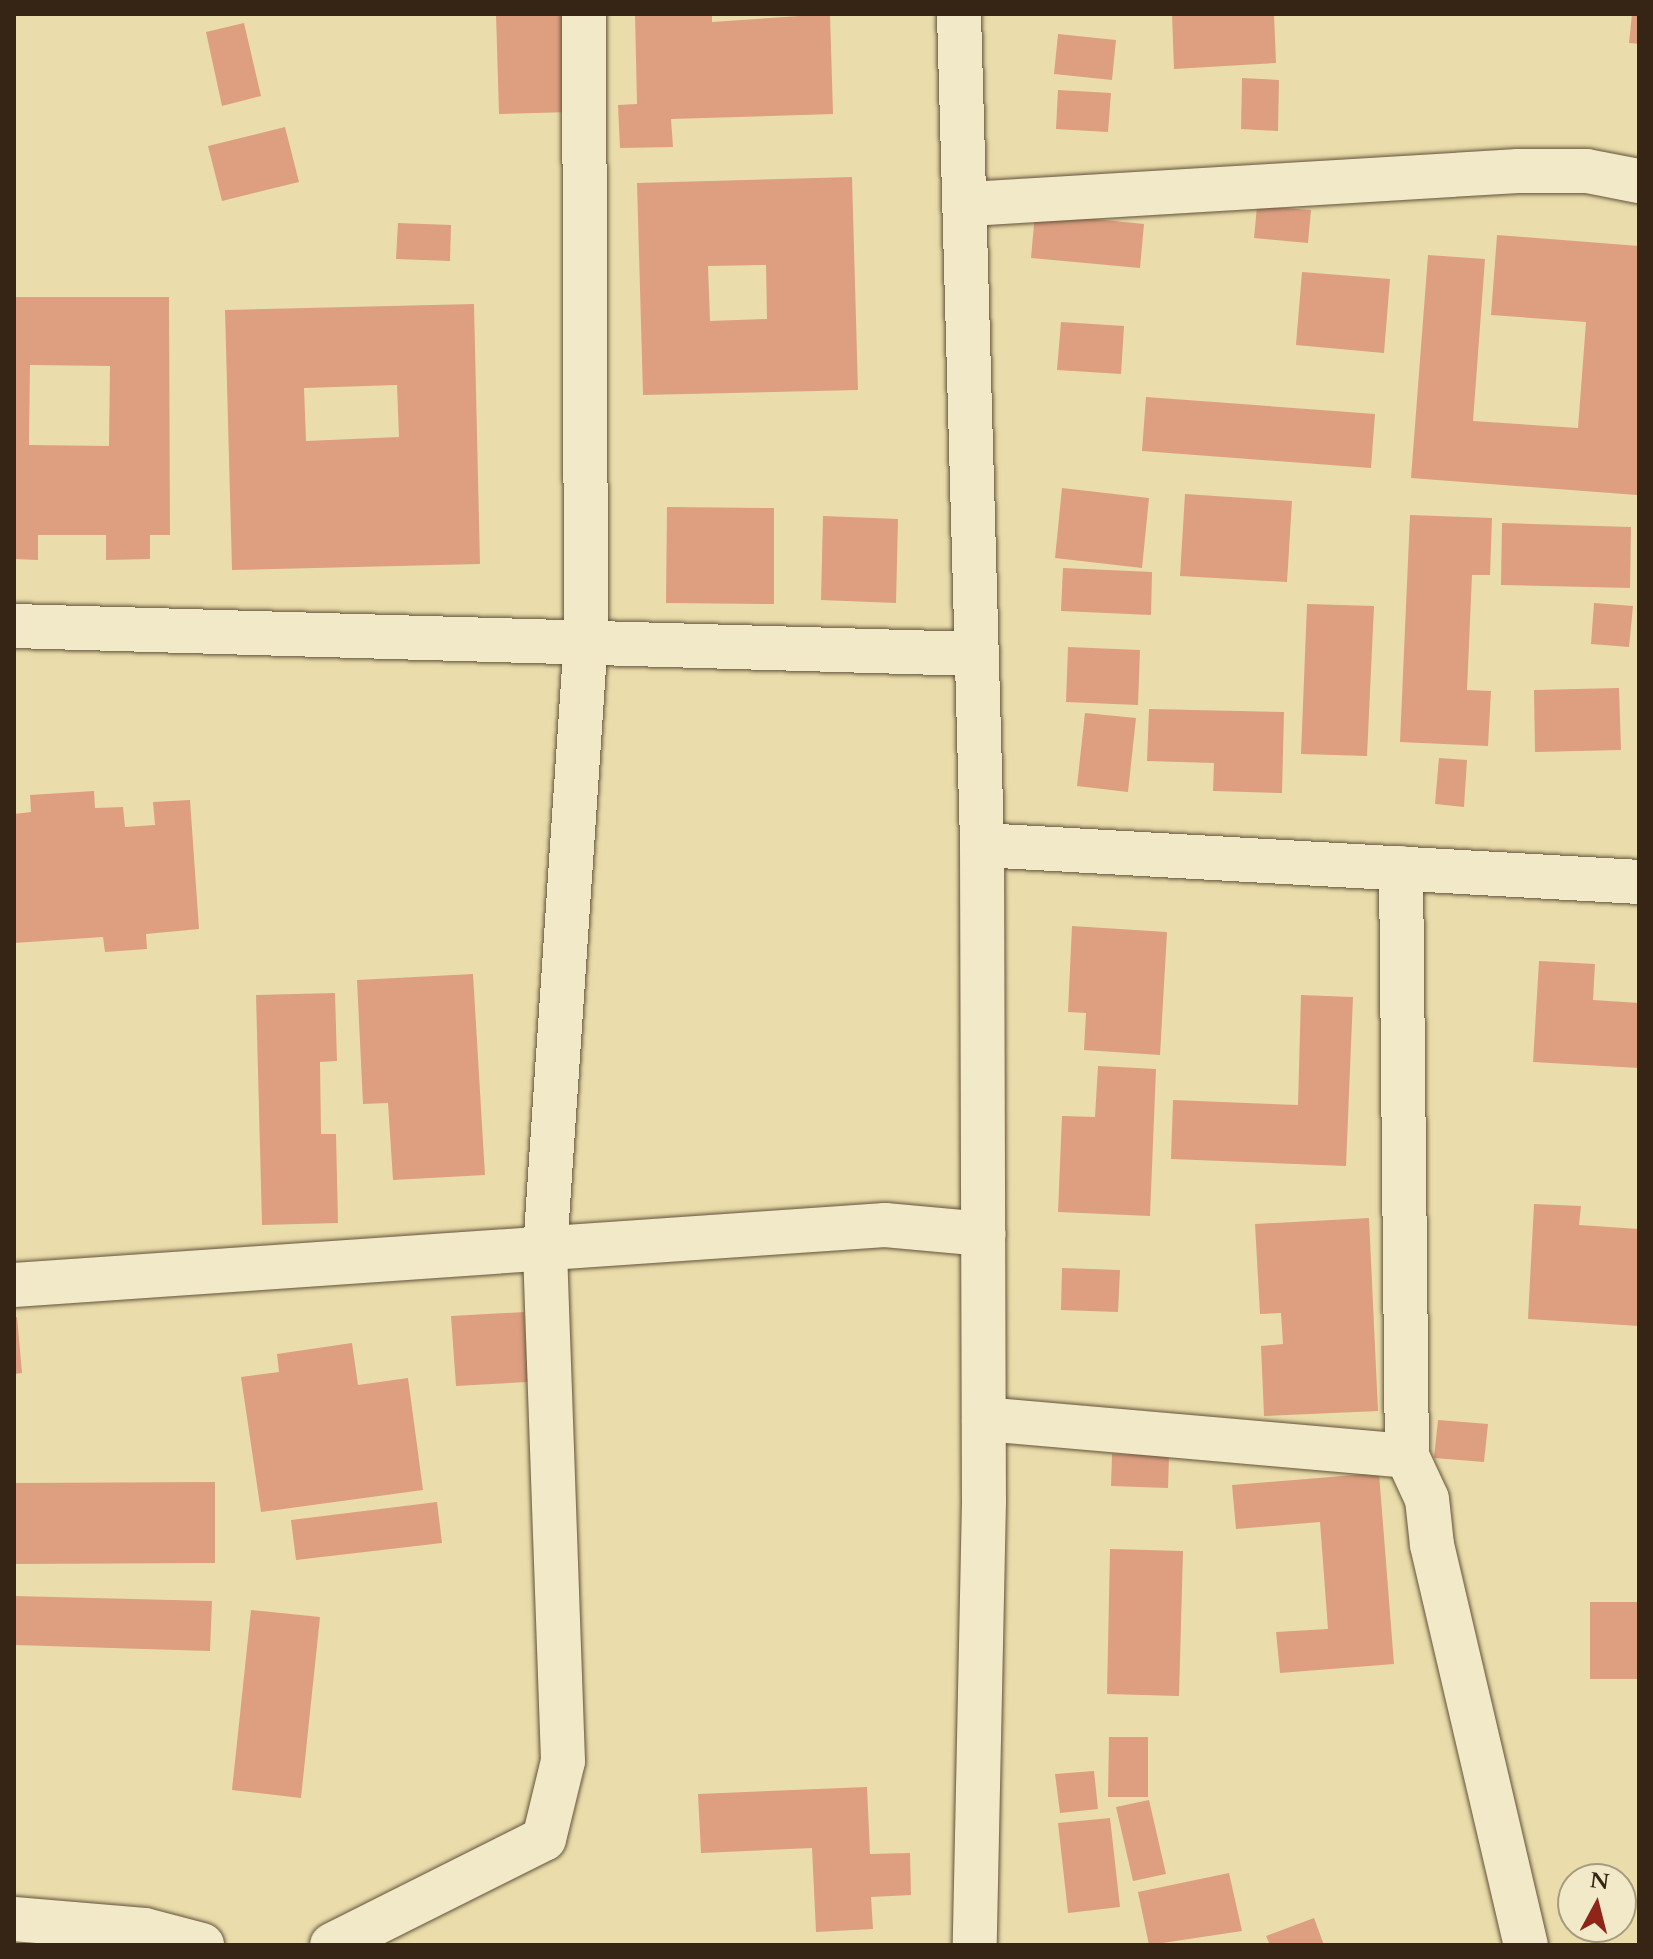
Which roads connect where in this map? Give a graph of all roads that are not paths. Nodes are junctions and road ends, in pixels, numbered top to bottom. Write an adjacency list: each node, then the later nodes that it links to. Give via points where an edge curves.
1 (584, 14): 6 (street)
2 (959, 14): 4 (street)
3 (1639, 181): 4 (street, via 1587,171 1518,171)
4 (969, 204): 7 (street)
5 (14, 626): 6 (street)
6 (586, 638): 7 (street); 12 (street)
7 (977, 654): 8 (street)
8 (982, 845): 9 (street); 11 (street)
9 (1401, 868): 10 (street); 15 (street)
10 (1639, 882)
11 (984, 1234): 12 (street, via 885,1225); 14 (street)
12 (545, 1250): 13 (street); 18 (street, via 563,1761 557,1802 544,1839)
13 (14, 1285)
14 (984, 1419): 15 (street); 19 (street)
15 (1407, 1456): 20 (street, via 1427,1499 1438,1576)
16 (14, 1919): 17 (street, via 145,1930)
17 (202, 1945)
18 (332, 1945)
19 (975, 1945)
20 (1526, 1945)

